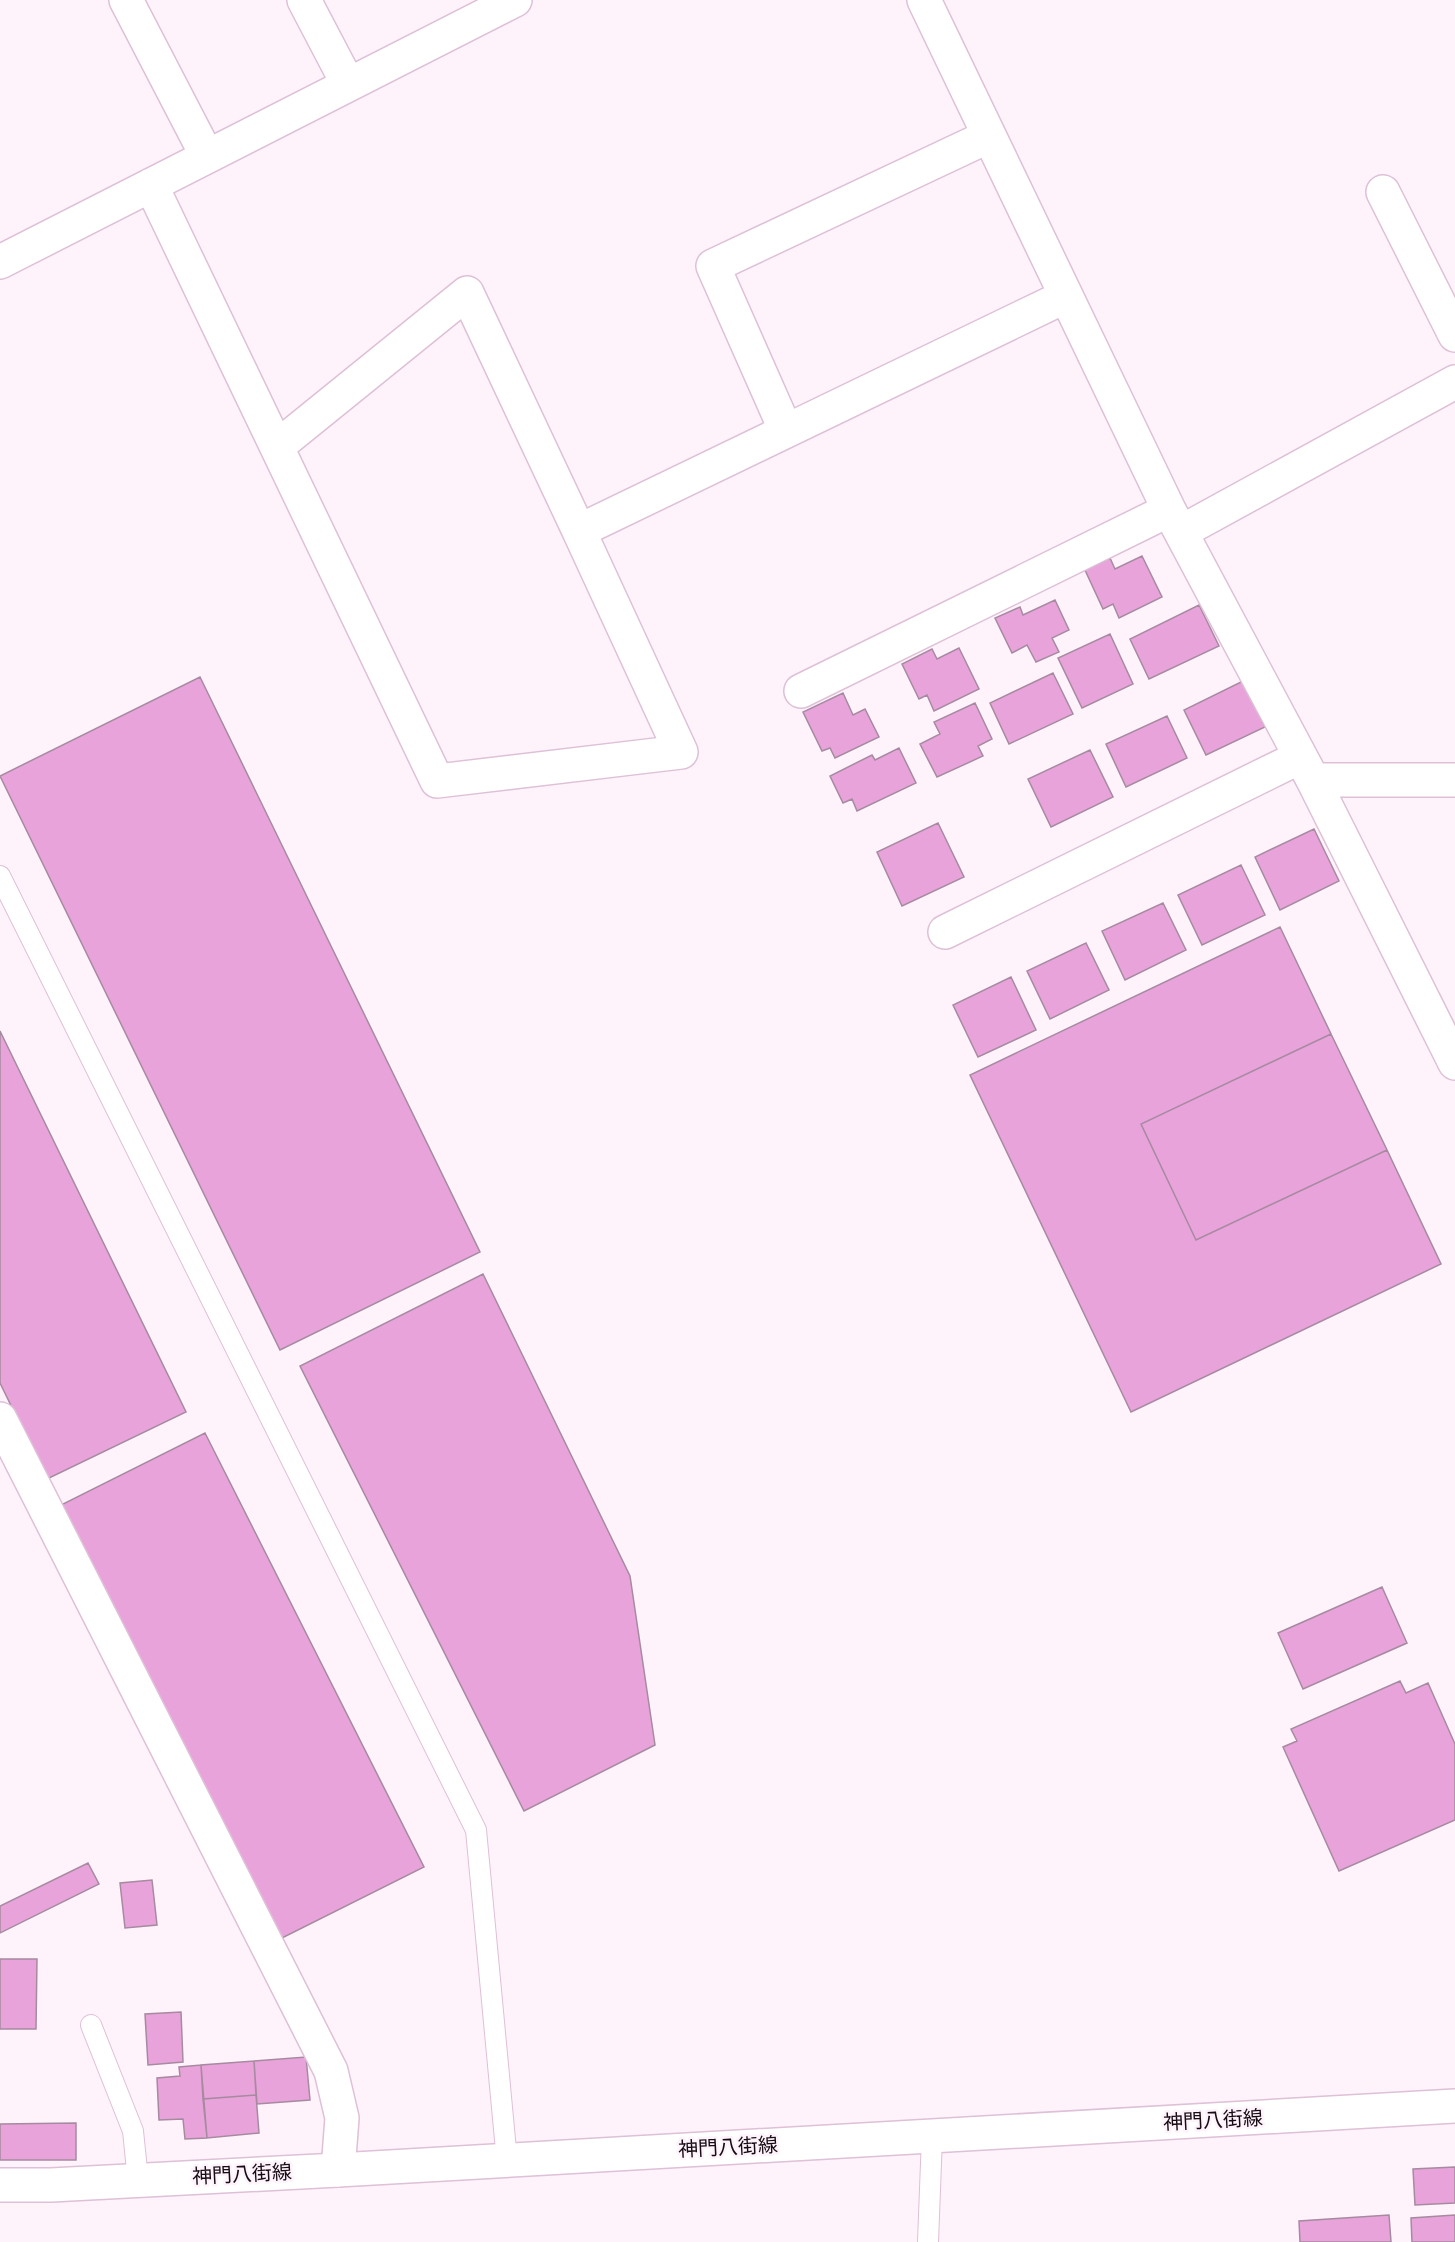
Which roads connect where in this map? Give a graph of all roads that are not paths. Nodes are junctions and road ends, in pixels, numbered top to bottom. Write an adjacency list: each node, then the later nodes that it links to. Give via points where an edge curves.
1 (126, 0): 7 (street)
2 (304, 0): 5 (street)
3 (515, 0): 5 (street)
4 (924, 0): 6 (street)
5 (348, 84): 7 (street)
6 (989, 136): 11 (street); 14 (street, via 713,266)
7 (207, 156): 8 (street)
8 (151, 185): 10 (street); 15 (street)
9 (1383, 192): 12 (street)
10 (0, 262)
11 (1066, 296): 14 (street); 16 (street)
12 (1455, 335)
13 (1455, 382): 16 (street)
14 (786, 431): 17 (street)
15 (278, 446): 17 (street, via 467,293); 17 (street, via 437,781 681,752)
16 (1175, 521): 18 (street); 19 (street)
17 (579, 531)
18 (801, 691)
19 (1307, 768): 20 (street); 22 (street); 23 (street)
20 (1455, 780)
21 (0, 876): 28 (lane, via 476,1830)
22 (945, 932)
23 (1455, 1063)
24 (0, 1419): 29 (street, via 331,2071 342,2118)
25 (91, 2025): 30 (lane, via 133,2131)
26 (1455, 2106): 27 (street, 神門八街線)
27 (932, 2137): 28 (street, 神門八街線); 32 (lane)
28 (507, 2161): 29 (street, 神門八街線)
29 (338, 2170): 30 (street, 神門八街線)
30 (138, 2180): 31 (street, 神門八街線)
31 (0, 2185)
32 (927, 2242)

